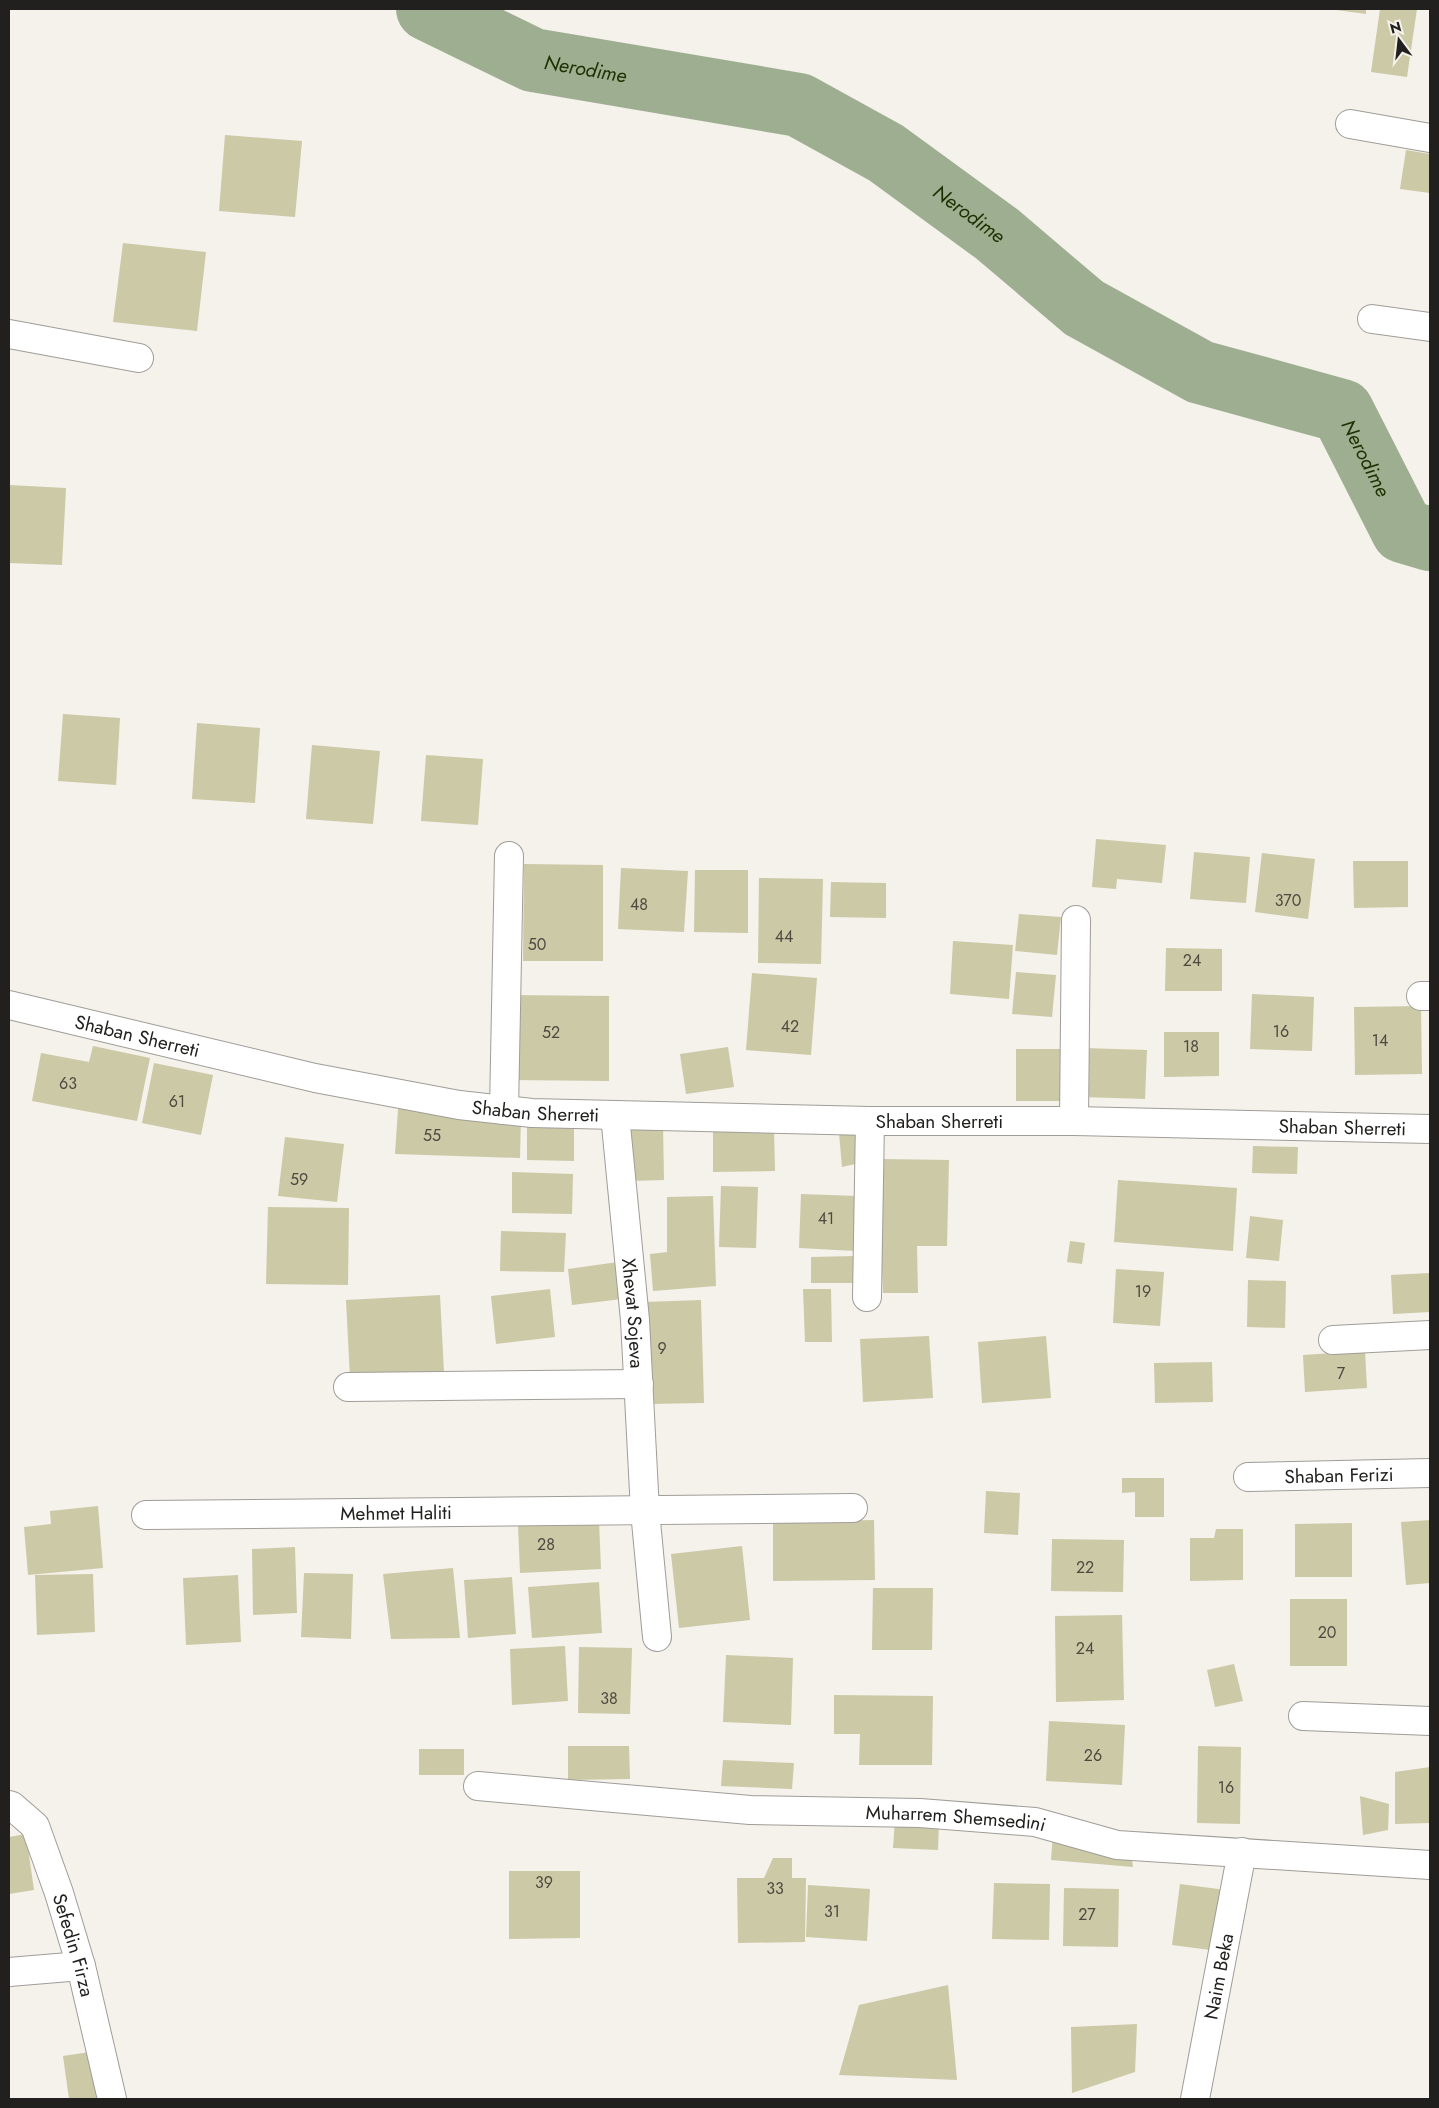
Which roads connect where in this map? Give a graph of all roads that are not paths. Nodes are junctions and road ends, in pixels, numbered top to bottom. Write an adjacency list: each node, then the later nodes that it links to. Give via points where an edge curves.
1 (1350, 124): 2 (street)
2 (1430, 138)
3 (1372, 319): 4 (street)
4 (1430, 327)
5 (9, 334): 6 (street)
6 (139, 358)
7 (509, 856): 10 (street)
8 (1076, 920): 13 (street)
9 (9, 1005): 10 (street, Shaban Sherreti, via 315,1078 459,1105)
10 (504, 1110): 11 (street, Shaban Sherreti)
11 (615, 1115): 12 (street, Shaban Sherreti); 18 (street, Xhevat Sojeva)
12 (870, 1121): 13 (street, Shaban Sherreti); 15 (street)
13 (1074, 1122): 14 (street, Shaban Sherreti)
14 (1430, 1129)
15 (867, 1297)
16 (1430, 1335): 17 (street)
17 (1333, 1340)
18 (639, 1384): 19 (street); 23 (street, Xhevat Sojeva)
19 (348, 1388)
20 (1430, 1473): 21 (street, Shaban Ferizi)
21 (1248, 1477)
22 (853, 1508): 23 (street)
23 (645, 1511): 24 (street, Mehmet Haliti); 25 (street, Xhevat Sojeva)
24 (146, 1515)
25 (657, 1637)
26 (1303, 1716): 27 (street)
27 (1430, 1721)
28 (478, 1786): 30 (street, Muharrem Shemsedini, via 750,1810 920,1813 1035,1822 1117,1845)
29 (9, 1805): 32 (street, Sefedin Firza, via 35,1826)
30 (1242, 1852): 31 (street, Muharrem Shemsedini); 35 (street, Naim Beka)
31 (1430, 1865)
32 (81, 1966): 33 (street); 34 (street, Sefedin Firza)
33 (9, 1972)
34 (112, 2099)
35 (1195, 2099)

